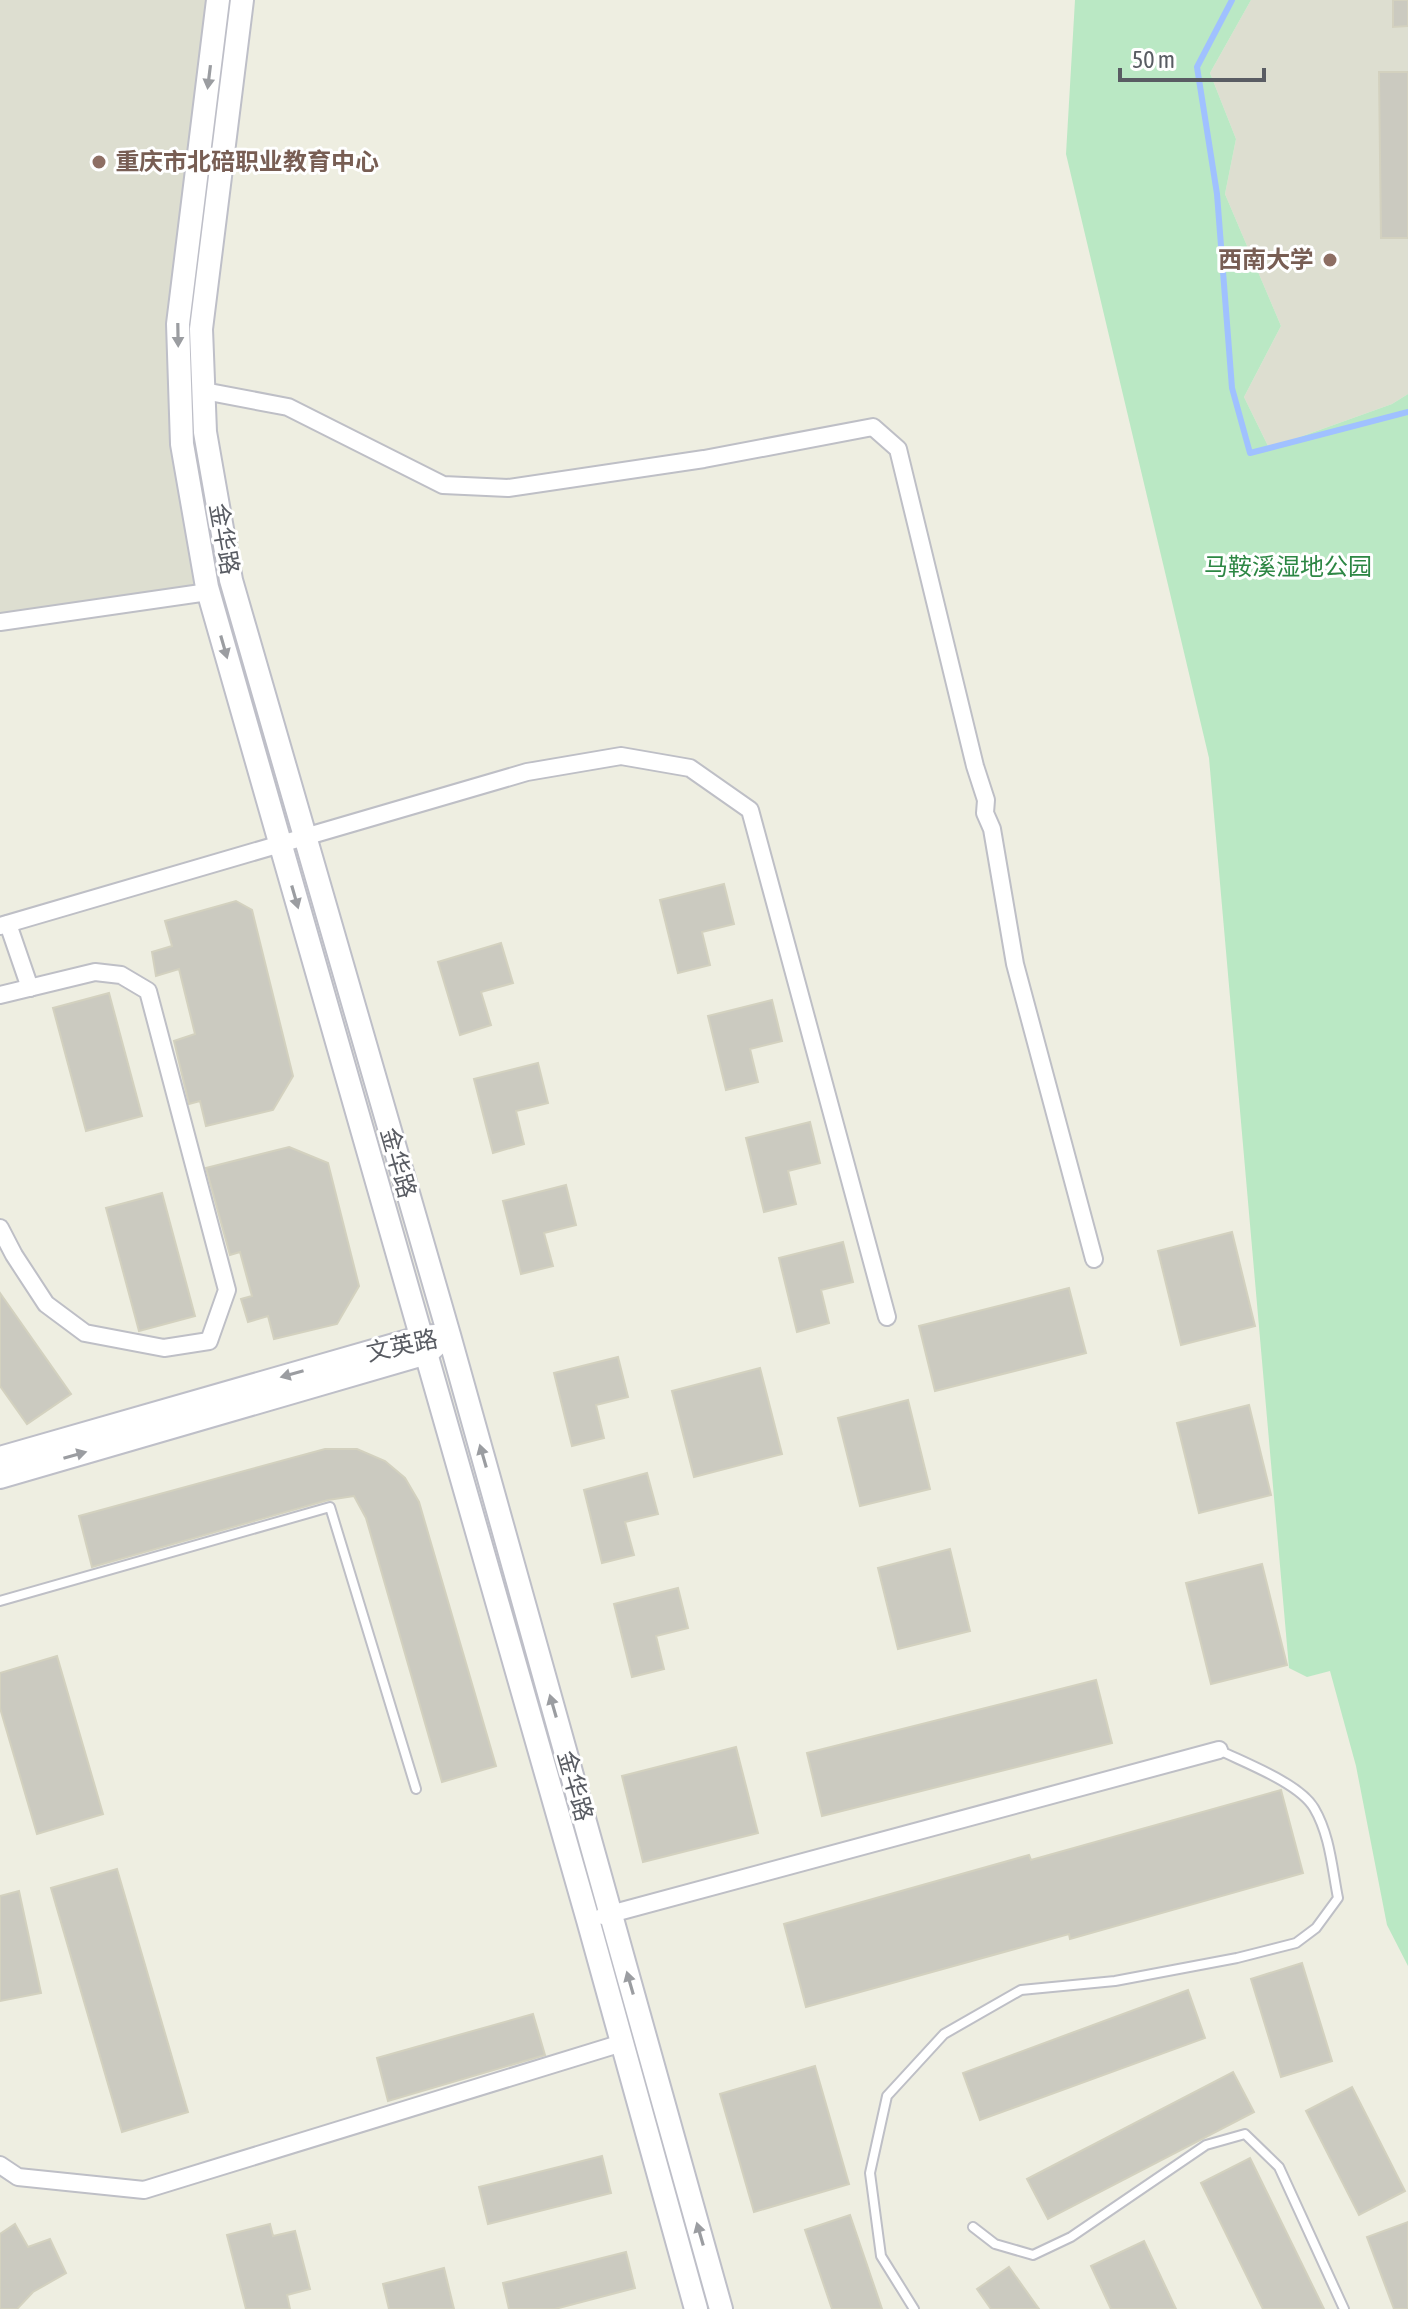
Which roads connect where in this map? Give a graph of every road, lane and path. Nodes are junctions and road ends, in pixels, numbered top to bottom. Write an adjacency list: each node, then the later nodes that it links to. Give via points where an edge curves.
1 (218, 0): 4 (main road, 金华路, one-way to 4, via 178,324 182,444)
2 (242, 0): 3 (main road, 金华路, via 201,329)
3 (204, 391): 6 (main road, 金华路, via 205,432 231,580); 12 (street, via 288,407 443,485 508,488 873,427 898,449 986,800 1015,964)
4 (208, 592): 5 (street); 7 (main road, 金华路, one-way to 7)
5 (0, 622)
6 (304, 837): 7 (street); 13 (street, via 527,772 621,756 690,768 750,810); 14 (main road, 金华路)
7 (280, 844): 8 (street); 15 (main road, 金华路, one-way to 15)
8 (4, 925): 9 (street)
9 (30, 988): 10 (street); 11 (street, via 95,972 121,975 148,991 227,1290 209,1341 164,1348 85,1333 46,1304)
10 (0, 995)
11 (0, 1228)
12 (1094, 1259)
13 (887, 1317)
14 (449, 1335): 15 (main road, 文英路); 21 (main road, 金华路, one-way to 14)
15 (424, 1345): 16 (main road, 文英路, one-way to 16); 17 (main road, 文英路, one-way to 15); 22 (main road, 金华路)
16 (0, 1458)
17 (0, 1477)
18 (0, 1601): 20 (lane, via 330,1507)
19 (1219, 1750): 21 (street); 28 (lane, via 1280,1779 1313,1806 1327,1838 1338,1898 1316,1928 1296,1943 1115,1981 1021,1990 944,2034 887,2096 870,2173 881,2256)
20 (416, 1789)
21 (611, 1914): 22 (street); 27 (main road, 金华路, one-way to 21)
22 (588, 1920): 23 (main road, 金华路)
23 (622, 2043): 24 (street, via 144,2190 18,2177); 26 (main road, 金华路)
24 (0, 2165)
25 (973, 2227): 29 (lane, via 995,2244 1033,2255 1071,2237 1206,2145 1245,2134 1279,2167)
26 (696, 2309)
27 (721, 2309)
28 (914, 2309)
29 (1344, 2309)

